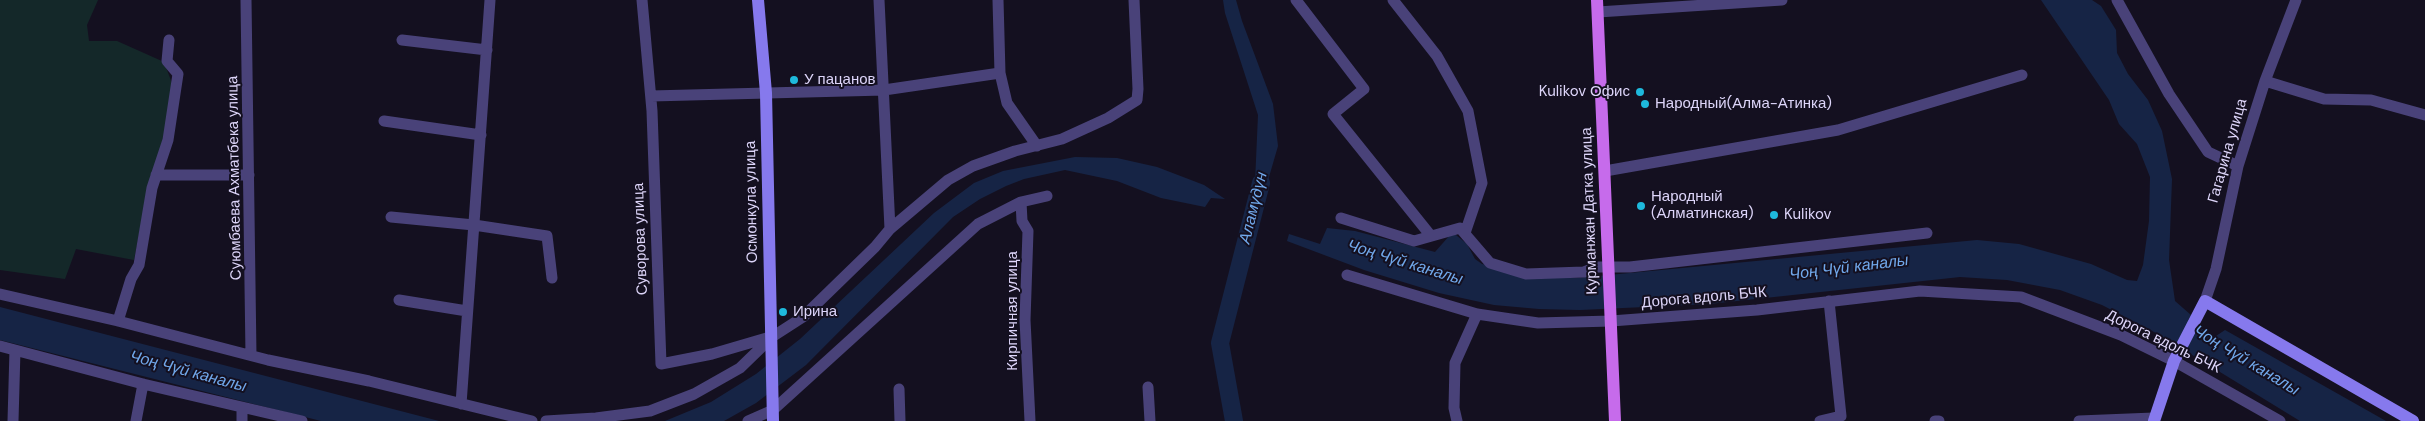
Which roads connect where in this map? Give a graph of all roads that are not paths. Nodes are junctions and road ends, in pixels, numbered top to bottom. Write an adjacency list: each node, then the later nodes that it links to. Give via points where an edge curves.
1 (246, 0): 30 (street, Суюмбаева Ахматбека улица)
2 (490, 0): 16 (street)
3 (642, 0): 22 (street, Суворова улица)
4 (758, 0): 21 (street, Осмонкула улица)
5 (878, 0): 20 (street)
6 (998, 0): 17 (street)
7 (1134, 0): 26 (street, via 1137,100 1108,118 1062,139)
8 (1296, 0): 39 (street, via 1364,89 1333,114)
9 (1393, 0): 37 (street, via 1437,56 1468,110 1482,183)
10 (1782, 0): 13 (street)
11 (2117, 0): 27 (street, via 2169,94 2208,152)
12 (2296, 0): 19 (street, Гагарина улица)
13 (1597, 6): 28 (main road, Курманжан Датка улица)
14 (168, 40): 29 (street, via 168,61 178,74 168,140)
15 (402, 40): 16 (street)
16 (487, 50): 25 (street)
17 (1000, 73): 20 (street); 26 (street, via 1007,103)
18 (2022, 75): 28 (street, via 1838,130)
19 (2265, 81): 23 (street, via 2324,99 2371,100); 27 (street, Гагарина улица)
20 (884, 90): 21 (street); 36 (street)
21 (766, 93): 22 (street); 51 (street, Осмонкула улица)
22 (651, 96): 51 (street, Суворова улица, via 660,364)
23 (2425, 115)
24 (384, 121): 25 (street)
25 (481, 135): 35 (street)
26 (1037, 146): 36 (street, via 973,166 948,180)
27 (2238, 166): 46 (street, Гагарина улица, via 2216,270)
28 (1605, 171): 40 (main road, Курманжан Датка улица)
29 (156, 175): 30 (street); 50 (street, via 139,265 131,279)
30 (250, 175): 54 (street, Суюмбаева Ахматбека улица)
31 (1047, 196): 32 (street)
32 (1021, 202): 61 (street, via 978,224); 71 (street, Кирпичная улица, via 1022,221 1028,231 1025,320)
33 (391, 217): 35 (street)
34 (1341, 218): 39 (street, via 1414,241)
35 (474, 225): 42 (street, via 547,236); 47 (street)
36 (890, 229): 51 (street, via 803,317)
37 (1464, 233): 39 (street, via 1460,228); 40 (street, via 1490,263 1526,274)
38 (1927, 233): 40 (street)
39 (1430, 236)
40 (1609, 268): 49 (main road, Курманжан Датка улица)
41 (1347, 274): 48 (street, Дорога вдоль БЧК)
42 (552, 278)
43 (0, 294): 50 (street)
44 (399, 300): 47 (street)
45 (1829, 301): 49 (street, Дорога вдоль БЧК, via 1757,310); 55 (street, Дорога вдоль БЧК, via 1920,291 2021,296); 75 (street, via 1841,416)
46 (2202, 307): 55 (street); 80 (street)
47 (467, 311): 59 (street)
48 (1477, 314): 49 (street, Дорога вдоль БЧК, via 1538,323); 73 (street, via 1456,363 1454,408)
49 (1610, 319): 74 (main road, Курманжан Датка улица)
50 (118, 321): 54 (street)
51 (772, 342): 61 (street, Осмонкула улица); 68 (street, via 740,368 694,394 650,412)
52 (0, 346): 53 (street)
53 (15, 350): 56 (street); 63 (street)
54 (251, 355): 59 (street)
55 (2176, 357): 62 (street); 79 (street, Дорога вдоль БЧК)
56 (143, 384): 60 (street); 64 (street)
57 (1148, 388): 72 (street)
58 (899, 389): 70 (street)
59 (460, 404): 67 (street)
60 (242, 407): 65 (street); 66 (street)
61 (773, 412): 69 (street)
62 (2154, 420): 78 (street)
63 (13, 421)
64 (136, 421)
65 (242, 421)
66 (302, 421)
67 (532, 421)
68 (546, 421)
69 (748, 421)
70 (900, 421)
71 (1030, 421)
72 (1150, 421)
73 (1457, 421)
74 (1615, 421)
75 (1820, 421)
76 (1935, 421): 77 (street)
77 (1939, 421)
78 (2079, 421)
79 (2280, 421)
80 (2413, 421)

